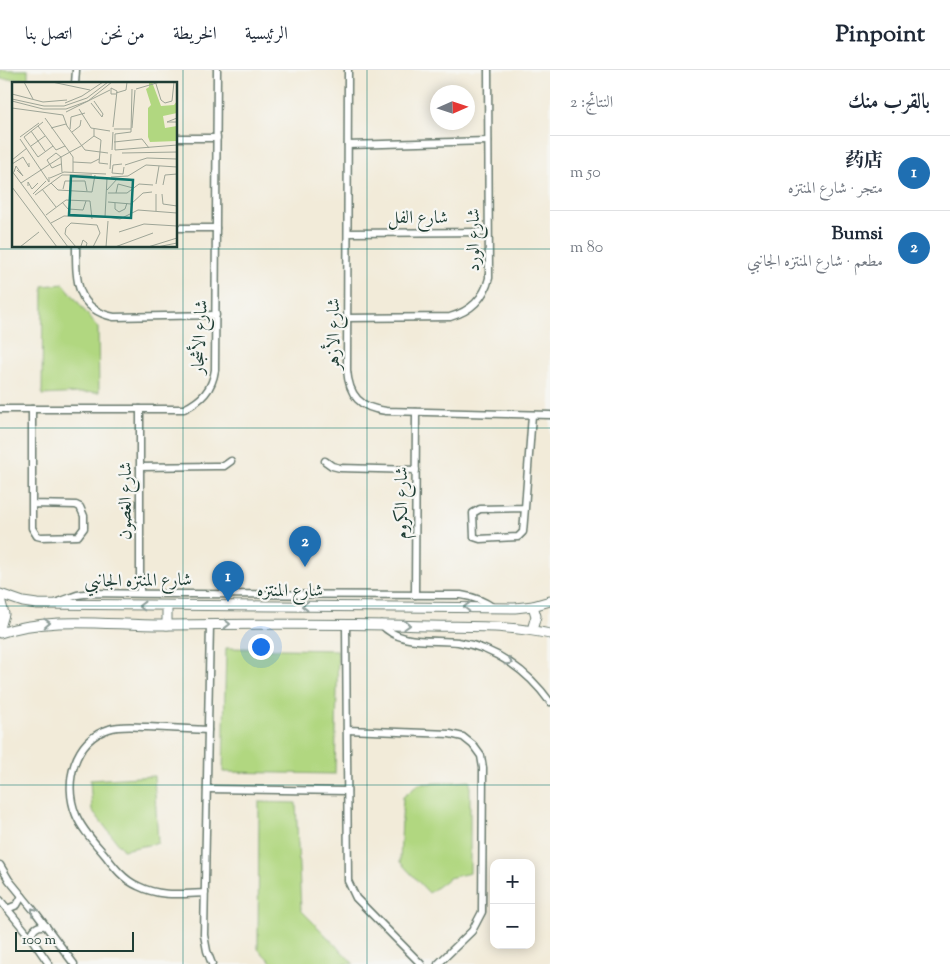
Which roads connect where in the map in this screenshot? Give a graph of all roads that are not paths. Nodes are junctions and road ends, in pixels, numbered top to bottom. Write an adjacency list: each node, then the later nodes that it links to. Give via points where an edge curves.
1 (217, 70): 5 (street, شارع الأشجار)
2 (348, 70): 7 (street, شارع الأزهر)
3 (488, 70): 6 (street, شارع الورد)
4 (178, 138): 5 (street)
5 (217, 138): 9 (street, شارع الأشجار)
6 (488, 141): 7 (street); 10 (street, شارع الورد)
7 (348, 145): 11 (street, شارع الأزهر)
8 (178, 228): 9 (street)
9 (216, 228): 13 (street, شارع الأشجار)
10 (488, 232): 11 (street, شارع الفل); 14 (street, شارع الورد, via 487,285 470,309 450,317)
11 (348, 233): 14 (street, شارع الأزهر)
12 (76, 248): 13 (street, via 79,288 89,304 105,315 114,318)
13 (216, 315): 17 (street, شارع الأشجار, via 216,370 207,393 184,409)
14 (347, 318): 18 (street, شارع الأزهر, via 348,382 353,394 362,404 374,409)
15 (0, 409): 16 (street, شارع الأشجار)
16 (32, 409): 17 (street, شارع الأشجار); 25 (street)
17 (140, 409): 23 (street, شارع الغصون)
18 (416, 412): 19 (street, شارع الأزهر); 24 (street, شارع الكروم)
19 (532, 414): 20 (street, شارع الأزهر); 26 (street)
20 (550, 415)
21 (231, 461): 23 (street, via 224,466)
22 (325, 461): 24 (street, via 340,468)
23 (140, 467): 28 (street, شارع الغصون)
24 (416, 470): 29 (street, شارع الكروم)
25 (33, 504): 25 (street, via 32,528 37,536 73,537 82,533 84,516 80,507)
26 (524, 508): 26 (street, via 474,511 474,537 518,537 523,532)
27 (0, 594): 32 (street, شارع المنتزه, via 23,602)
28 (140, 594): 29 (street, شارع المنتزه الجانبي); 32 (street, شارع المنتزه الجانبي, via 90,593)
29 (415, 595): 36 (street, شارع المنتزه الجانبي, via 461,595 484,601)
30 (0, 599): 41 (street, via 4,614)
31 (550, 601): 35 (street, شارع المنتزه)
32 (51, 605): 33 (street, شارع المنتزه, one-way to 32)
33 (167, 606): 34 (street, شارع المنتزه, one-way to 33); 39 (street)
34 (382, 606): 36 (street, شارع المنتزه, one-way to 34); 38 (street)
35 (533, 606): 36 (street, شارع المنتزه); 42 (street, via 536,616)
36 (494, 608)
37 (210, 624): 39 (street, شارع المنتزه); 40 (street, شارع المنتزه, one-way to 40); 46 (street)
38 (382, 624): 40 (street, شارع المنتزه); 42 (street, شارع المنتزه, one-way to 42); 45 (street, one-way to 45, via 388,632 405,639 459,642 497,655 528,675)
39 (167, 625): 43 (street, شارع المنتزه, one-way to 39, via 41,623)
40 (346, 625): 47 (street)
41 (0, 628)
42 (532, 630): 44 (street, شارع المنتزه)
43 (0, 633)
44 (550, 634)
45 (550, 702)
46 (208, 730): 48 (street); 51 (street, via 110,728 84,744 75,764 71,786 79,822 123,877 135,886 165,895)
47 (346, 730): 49 (street); 61 (street, via 450,734 463,737 480,756 484,782 482,912 472,931)
48 (207, 789): 49 (street); 51 (street)
49 (347, 791): 60 (street, via 347,871 351,890)
50 (0, 865): 52 (street)
51 (205, 893): 59 (street, via 204,935)
52 (22, 896): 54 (street, via 17,905); 55 (street, one-way to 52)
53 (0, 900): 54 (street)
54 (7, 909): 56 (street)
55 (46, 926): 56 (street, via 36,928); 58 (street)
56 (31, 938): 57 (street)
57 (49, 964)
58 (74, 964)
59 (212, 964)
60 (421, 964)
61 (438, 964)

